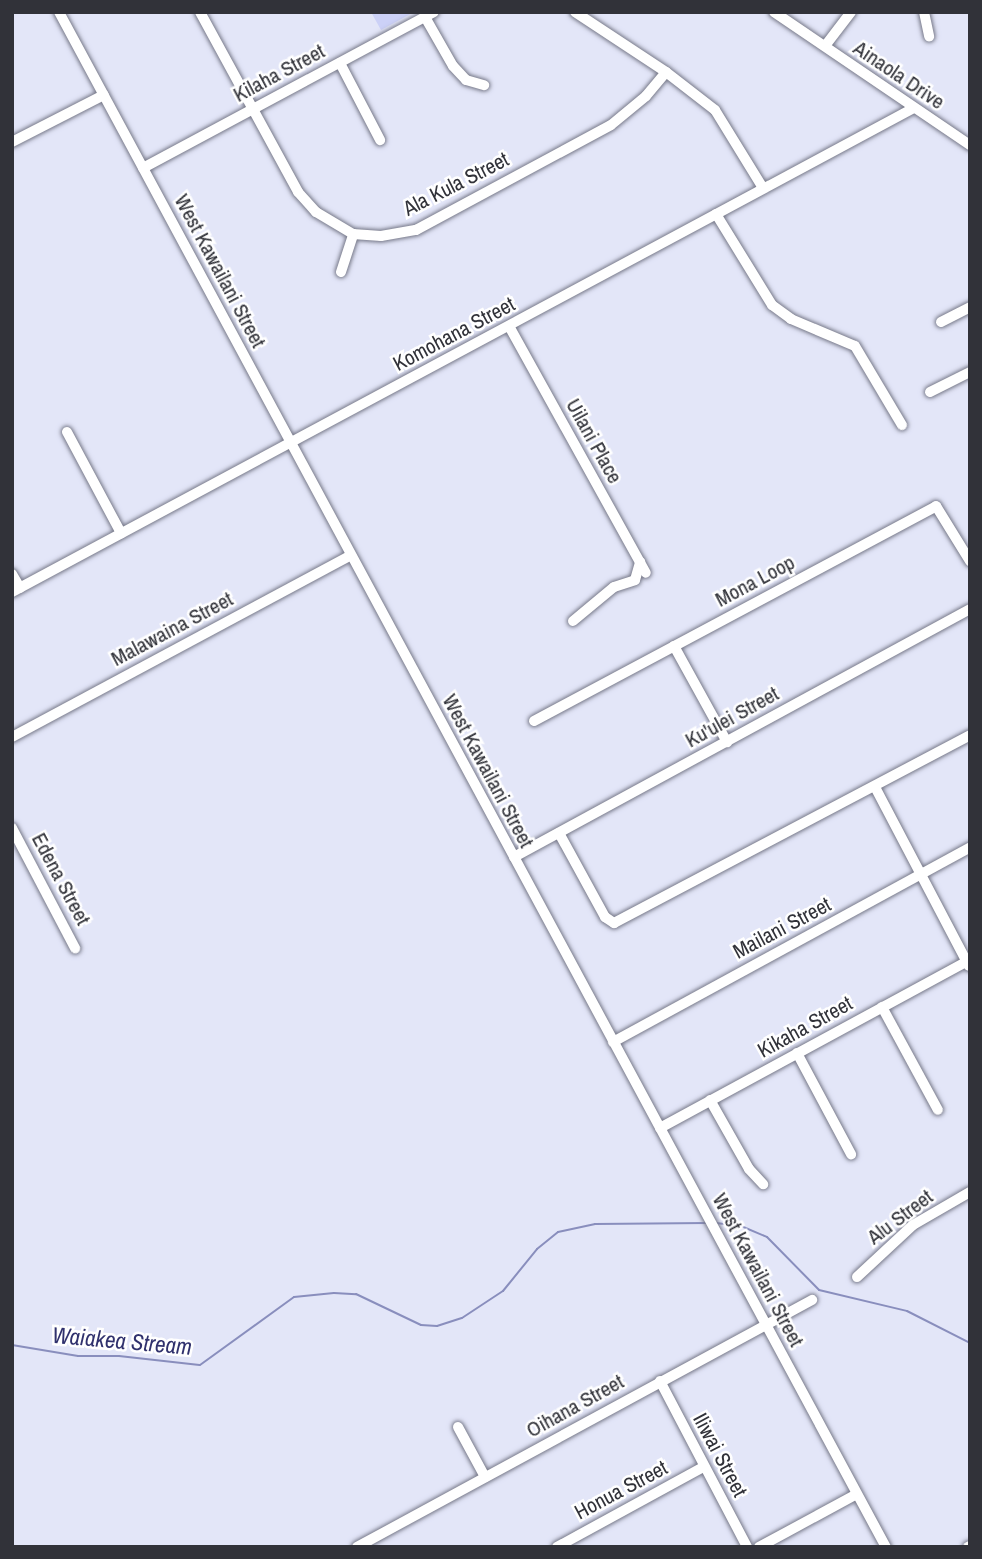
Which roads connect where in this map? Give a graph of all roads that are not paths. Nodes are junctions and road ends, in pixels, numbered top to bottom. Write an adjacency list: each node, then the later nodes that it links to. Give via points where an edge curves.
1 (59, 12): 13 (street, West Kawailani Street)
2 (201, 12): 14 (street, Ala Kula Street)
3 (575, 12): 11 (street)
4 (774, 12): 9 (street, Ainaola Drive)
5 (851, 12): 9 (street)
6 (924, 12): 8 (street)
7 (430, 14): 10 (street, Kilaha Street); 12 (street, via 453,66 467,80)
8 (929, 36)
9 (825, 47): 15 (street, Ainaola Drive)
10 (340, 63): 14 (street, Kilaha Street); 16 (street)
11 (666, 72): 20 (street, via 715,110); 22 (street, Ala Kula Street, via 611,125 416,230 381,236)
12 (484, 85)
13 (104, 95): 17 (street); 19 (street, West Kawailani Street)
14 (253, 108): 19 (street, Kilaha Street); 22 (street, Ala Kula Street, via 298,192 316,212)
15 (912, 109): 18 (street, Ainaola Drive); 20 (street, Komohana Street)
16 (380, 139)
17 (12, 142)
18 (970, 145)
19 (143, 168): 31 (street, West Kawailani Street)
20 (763, 188): 21 (street, Komohana Street)
21 (716, 214): 26 (street, Komohana Street); 29 (street, via 772,305 791,319 855,346)
22 (353, 234): 23 (street)
23 (341, 272)
24 (970, 307): 25 (street)
25 (941, 322)
26 (509, 326): 31 (street, Komohana Street); 34 (street, Uilani Place)
27 (970, 372): 28 (street)
28 (930, 392)
29 (902, 425)
30 (67, 432): 32 (street)
31 (291, 443): 32 (street, Komohana Street); 33 (street, West Kawailani Street)
32 (121, 533): 38 (street, Komohana Street)
33 (350, 556): 44 (street, Malawaina Street); 50 (street, West Kawailani Street)
34 (640, 561): 36 (street, Uilani Place); 40 (street, via 635,580 614,587)
35 (970, 561): 41 (street, Mona Loop, via 936,506)
36 (646, 573)
37 (12, 574): 38 (street)
38 (16, 590)
39 (970, 610): 45 (street, Ku'ulei Street)
40 (573, 621)
41 (674, 646): 42 (street, Mona Loop); 45 (street)
42 (534, 722)
43 (970, 735): 46 (street)
44 (12, 737)
45 (727, 742): 48 (street, Ku'ulei Street)
46 (874, 787): 48 (street, via 614,923 605,917); 51 (street)
47 (12, 828): 52 (street, Edena Street)
48 (559, 833): 50 (street, Ku'ulei Street)
49 (970, 848): 51 (street, Mailani Street)
50 (513, 858): 55 (street, West Kawailani Street)
51 (922, 874): 53 (street); 55 (street, Mailani Street)
52 (75, 948)
53 (969, 962): 54 (street, Kikaha Street)
54 (882, 1007): 56 (street, Kikaha Street); 58 (street)
55 (613, 1042): 59 (street, West Kawailani Street)
56 (797, 1053): 57 (street, Kikaha Street); 60 (street)
57 (710, 1100): 59 (street, Kikaha Street); 61 (street, via 749,1169)
58 (937, 1110)
59 (660, 1128): 65 (street, West Kawailani Street)
60 (851, 1154)
61 (763, 1184)
62 (970, 1192): 63 (street, Alu Street, via 913,1225)
63 (857, 1277)
64 (812, 1300): 65 (street, Oihana Street)
65 (765, 1324): 66 (street, Oihana Street); 70 (street, West Kawailani Street)
66 (660, 1381): 68 (street, Iliwai Street); 69 (street, Oihana Street)
67 (458, 1427): 69 (street)
68 (704, 1467): 72 (street, Honua Street); 73 (street, Iliwai Street)
69 (485, 1477): 71 (street, Oihana Street)
70 (857, 1494): 74 (street); 75 (street, West Kawailani Street)
71 (358, 1547)
72 (557, 1547)
73 (747, 1547)
74 (759, 1547)
75 (886, 1547)

